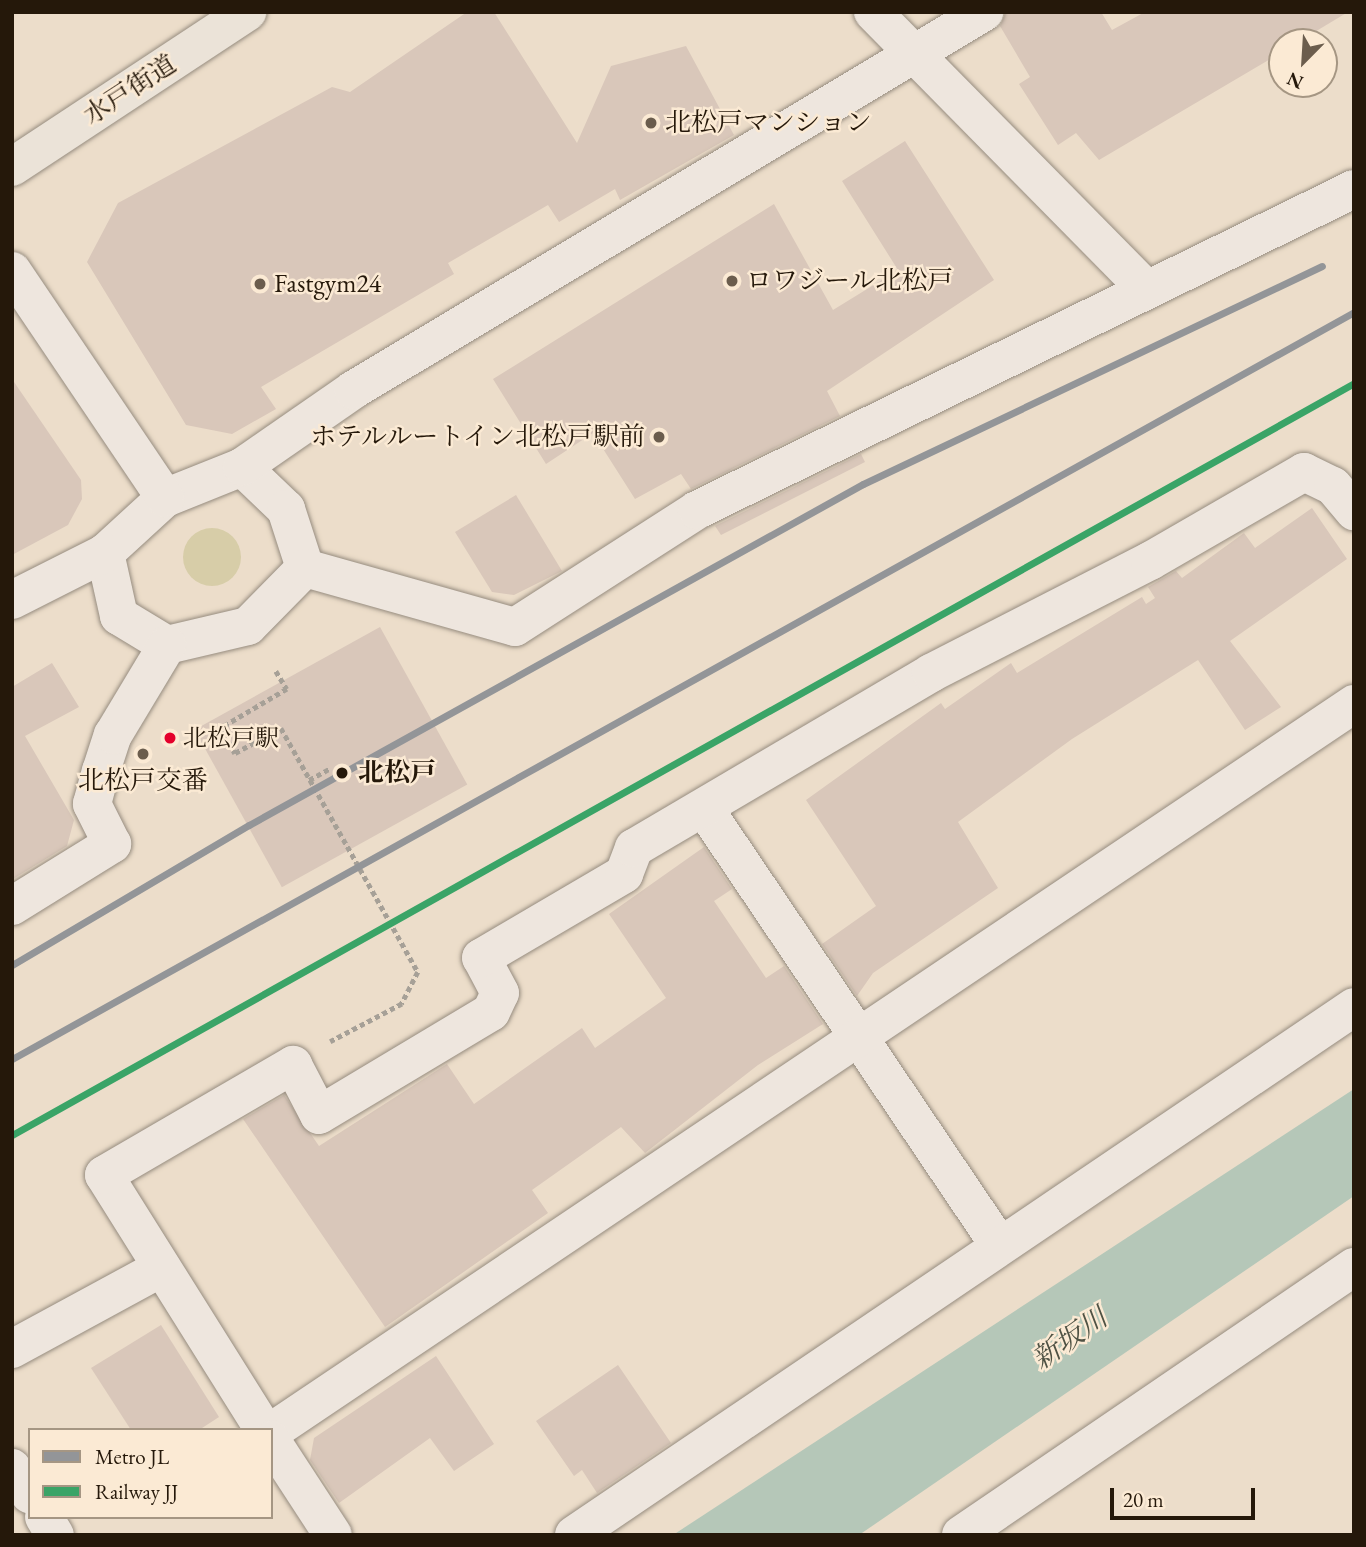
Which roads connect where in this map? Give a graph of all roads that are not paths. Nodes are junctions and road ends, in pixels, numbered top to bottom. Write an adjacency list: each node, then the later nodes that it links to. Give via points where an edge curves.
1 (247, 12): 5 (highway, 水戸街道)
2 (873, 12): 4 (street)
3 (984, 12): 4 (street)
4 (915, 54): 8 (street); 9 (street, via 353,390)
5 (12, 167)
6 (1354, 189): 8 (street)
7 (12, 271): 10 (street)
8 (1145, 288): 13 (street, via 696,510 515,627)
9 (242, 467): 10 (street); 13 (street, via 286,509)
10 (165, 498): 12 (street)
11 (1354, 511): 17 (street, via 1333,486 1304,472 1150,561 931,673)
12 (105, 553): 14 (street); 15 (street, via 119,616)
13 (305, 568): 15 (street, via 248,626)
14 (12, 600)
15 (167, 645): 18 (street, via 113,735 101,771 92,804 112,844)
16 (1354, 704): 20 (street)
17 (704, 808): 20 (street); 23 (street, via 634,848 624,874 481,958 500,993 491,1012 319,1115 293,1065 104,1175)
18 (12, 906)
19 (1354, 1007): 21 (street)
20 (859, 1039): 21 (street); 26 (street)
21 (999, 1245): 33 (street)
22 (1354, 1267): 34 (street)
23 (161, 1268): 24 (street); 25 (street)
24 (12, 1349)
25 (263, 1428)
26 (273, 1431)
27 (273, 1443): 32 (street)
28 (12, 1468): 29 (street)
29 (28, 1492)
30 (45, 1519): 31 (street)
31 (55, 1535)
32 (333, 1535)
33 (574, 1535)
34 (961, 1535)

